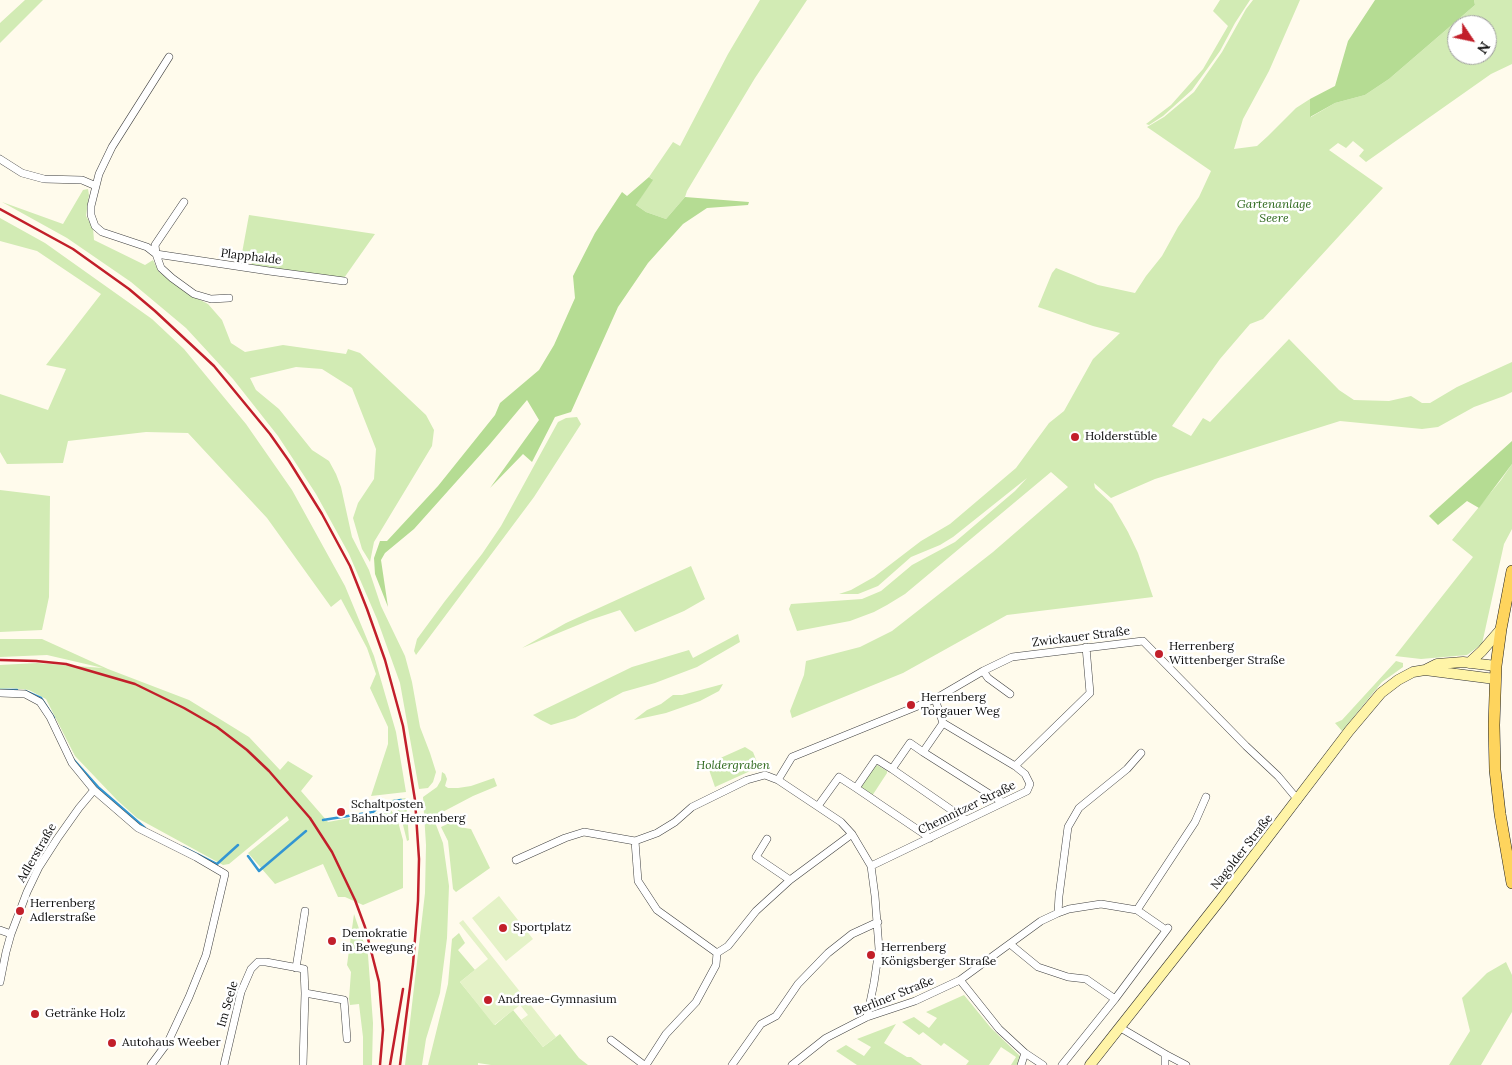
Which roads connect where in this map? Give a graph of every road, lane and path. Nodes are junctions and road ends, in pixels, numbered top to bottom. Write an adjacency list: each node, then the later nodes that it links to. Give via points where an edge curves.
1 (168, 56): 3 (street, Plapphalde, via 112,147)
2 (0, 159): 3 (street, via 22,173 44,180 82,180)
3 (96, 186): 5 (street, Plapphalde, via 91,206 95,226 102,232 147,247)
4 (184, 202): 5 (street, via 155,246)
5 (156, 254): 6 (street, Plapphalde); 7 (street, via 160,268 194,294 211,300)
6 (344, 281)
7 (229, 298)
8 (1512, 571): 9 (main road)
9 (1501, 630): 11 (main road); 12 (main road)
10 (1086, 647): 14 (street, Zwickauer Straße, via 1012,657); 22 (street, via 1090,693); 28 (street, Zwickauer Straße, via 1144,641)
11 (1469, 663): 12 (main road, Nagolder Straße); 13 (main road, Nagolder Straße, via 1443,662)
12 (1496, 666): 15 (main road)
13 (1425, 670): 15 (main road, Nagolder Straße); 28 (main road, Nagolder Straße, via 1398,680 1374,700)
14 (983, 671): 17 (street); 18 (street, Zwickauer Straße)
15 (1495, 679): 39 (main road, via 1495,770)
16 (0, 693): 26 (street, via 25,694 40,702 72,763)
17 (1010, 694)
18 (935, 699): 19 (street); 24 (street, Zwickauer Straße, via 792,757)
19 (943, 723): 20 (street); 22 (street, Chemnitzer Straße)
20 (923, 752): 23 (street, via 910,743); 29 (street)
21 (1141, 753): 42 (street, via 1127,769 1079,808 1068,827)
22 (1015, 766): 29 (street, Chemnitzer Straße, via 1025,774 1030,784 1027,791)
23 (892, 769): 25 (street, via 876,759); 31 (street)
24 (778, 780): 30 (street); 35 (street, via 765,775 747,780 692,807 657,833)
25 (856, 788): 30 (street, via 839,777); 33 (street)
26 (94, 790): 45 (street, Adlerstraße, via 39,867); 59 (street, via 138,828 225,874 206,956 168,1042)
27 (1206, 797): 40 (street, via 1196,822)
28 (1298, 800): 54 (main road, Nagolder Straße)
29 (1002, 802): 31 (street, Chemnitzer Straße)
30 (818, 806): 32 (street)
31 (966, 820): 33 (street, Chemnitzer Straße)
32 (852, 834): 37 (street); 38 (street)
33 (930, 838): 37 (street, Chemnitzer Straße)
34 (768, 839): 38 (street, via 756,857)
35 (635, 841): 36 (street, via 584,832); 47 (street, via 638,881 657,910)
36 (516, 860)
37 (870, 866): 43 (street)
38 (790, 880): 47 (street, via 756,911 728,946)
39 (1512, 884)
40 (1137, 910): 42 (street, Berliner Straße, via 1102,904); 52 (street, Berliner Straße, via 1167,929)
41 (305, 911): 48 (street)
42 (1058, 913): 46 (street, Berliner Straße, via 1041,921)
43 (878, 922): 53 (street, via 879,949); 63 (street, via 852,934 828,953 798,984 776,1016 760,1024)
44 (0, 930): 45 (street)
45 (11, 934): 50 (street, Adlerstraße)
46 (1010, 944): 49 (street, Berliner Straße); 52 (street, via 1038,967 1086,979)
47 (717, 953): 62 (street, via 716,965 696,1002 666,1034)
48 (296, 968): 51 (street, via 304,969); 60 (street, Im Seele, via 258,962 251,969 241,992)
49 (960, 980): 53 (street, Berliner Straße, via 915,1001); 57 (street, via 999,1028)
50 (0, 982)
51 (305, 993): 55 (street, via 344,1000); 61 (street)
52 (1115, 999): 67 (street, Berliner Straße)
53 (866, 1017): 64 (street, Berliner Straße, via 826,1038)
54 (1119, 1027): 58 (street); 68 (main road, Nagolder Straße)
55 (347, 1039)
56 (611, 1040): 62 (street)
57 (1025, 1053): 65 (street); 66 (street)
58 (1165, 1054): 69 (street); 70 (street)
59 (151, 1065)
60 (224, 1065)
61 (303, 1065)
62 (645, 1065)
63 (732, 1065)
64 (792, 1065)
65 (1021, 1065)
66 (1043, 1065)
67 (1062, 1065)
68 (1090, 1065)
69 (1165, 1065)
70 (1186, 1065)

